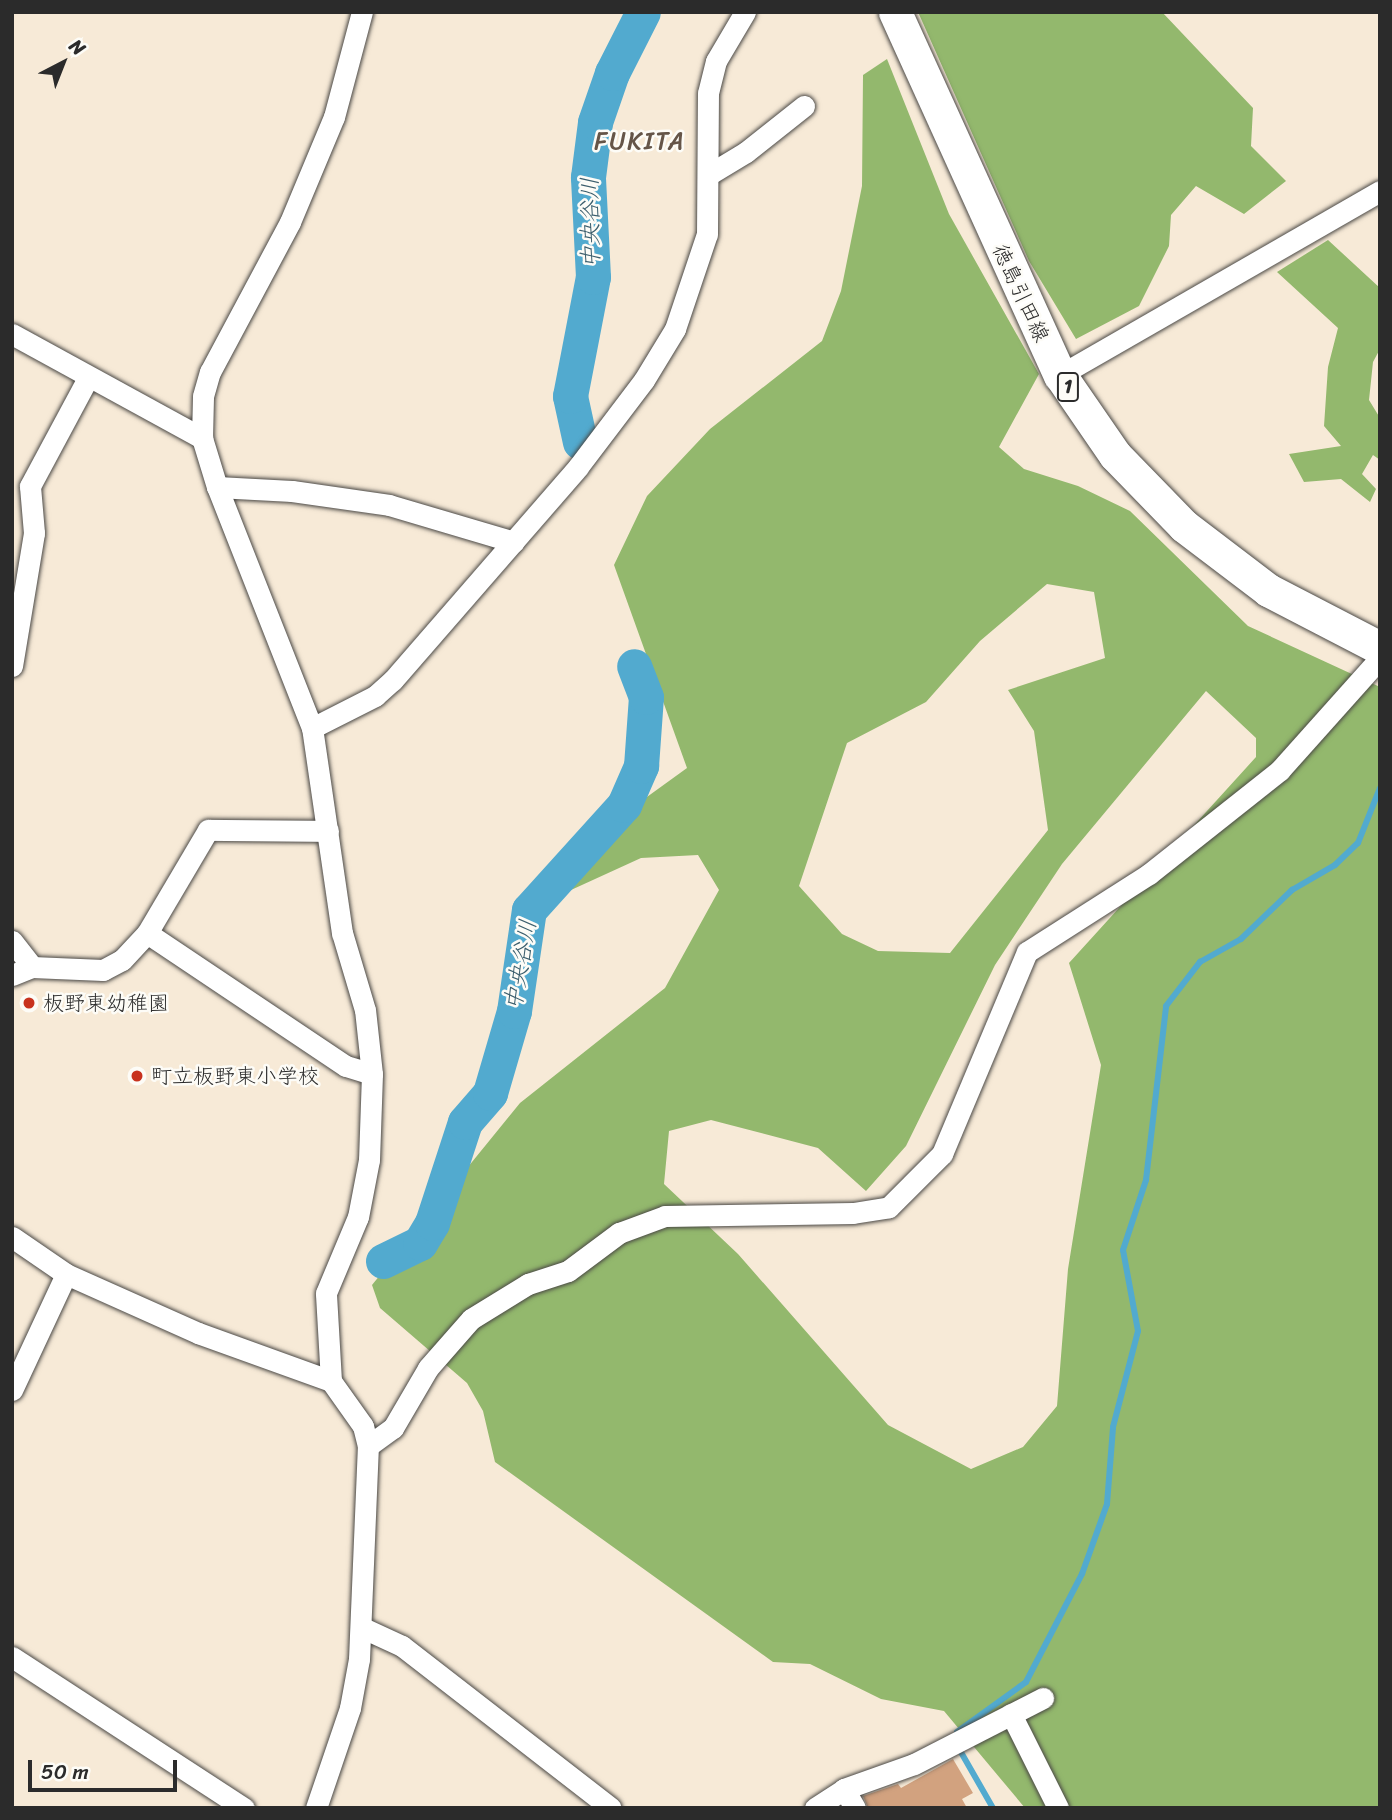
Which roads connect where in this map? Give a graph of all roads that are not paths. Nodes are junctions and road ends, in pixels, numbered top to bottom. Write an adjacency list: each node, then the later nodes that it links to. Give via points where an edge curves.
1 (362, 12): 10 (street, via 334,117 299,199 210,372 203,396)
2 (745, 12): 5 (street, via 716,61 708,93)
3 (895, 12): 8 (main road, 徳島引田線 / 1)
4 (804, 106): 5 (street, via 746,152)
5 (708, 175): 12 (street, via 707,234 675,329 644,380)
6 (1380, 191): 8 (street)
7 (12, 334): 9 (street)
8 (1060, 375): 13 (main road, 徳島引田線 / 1, via 1115,455 1184,526 1268,590)
9 (88, 378): 10 (street); 15 (street, via 30,486 34,533)
10 (202, 438): 11 (street)
11 (217, 487): 12 (street, via 292,491 389,505); 16 (street)
12 (514, 542): 16 (street, via 393,680 375,695)
13 (1380, 648)
14 (1380, 658): 26 (street, via 1280,770 1149,874 1027,952 942,1154 889,1207 853,1213 665,1216 619,1233 568,1271 527,1284 471,1320 428,1368 393,1428)
15 (12, 666)
16 (312, 727): 17 (street)
17 (328, 831): 18 (street, via 208,830); 21 (street, via 342,933 365,1010)
18 (147, 933): 20 (street, via 122,960 103,970); 21 (street, via 346,1066)
19 (12, 941): 20 (street)
20 (22, 971)
21 (372, 1074): 24 (street, via 369,1160 358,1217 326,1293)
22 (12, 1237): 23 (street)
23 (66, 1274): 24 (street, via 198,1333); 25 (street)
24 (331, 1381): 26 (street, via 363,1426)
25 (12, 1390)
26 (368, 1446): 27 (street)
27 (363, 1629): 33 (street, via 349,1709); 34 (street, via 402,1646)
28 (12, 1657): 32 (street)
29 (1043, 1698): 30 (street)
30 (1011, 1714): 31 (street, via 958,1743); 37 (street)
31 (845, 1789): 35 (street); 36 (street)
32 (244, 1808)
33 (316, 1808)
34 (611, 1808)
35 (815, 1808)
36 (855, 1808)
37 (1058, 1808)

